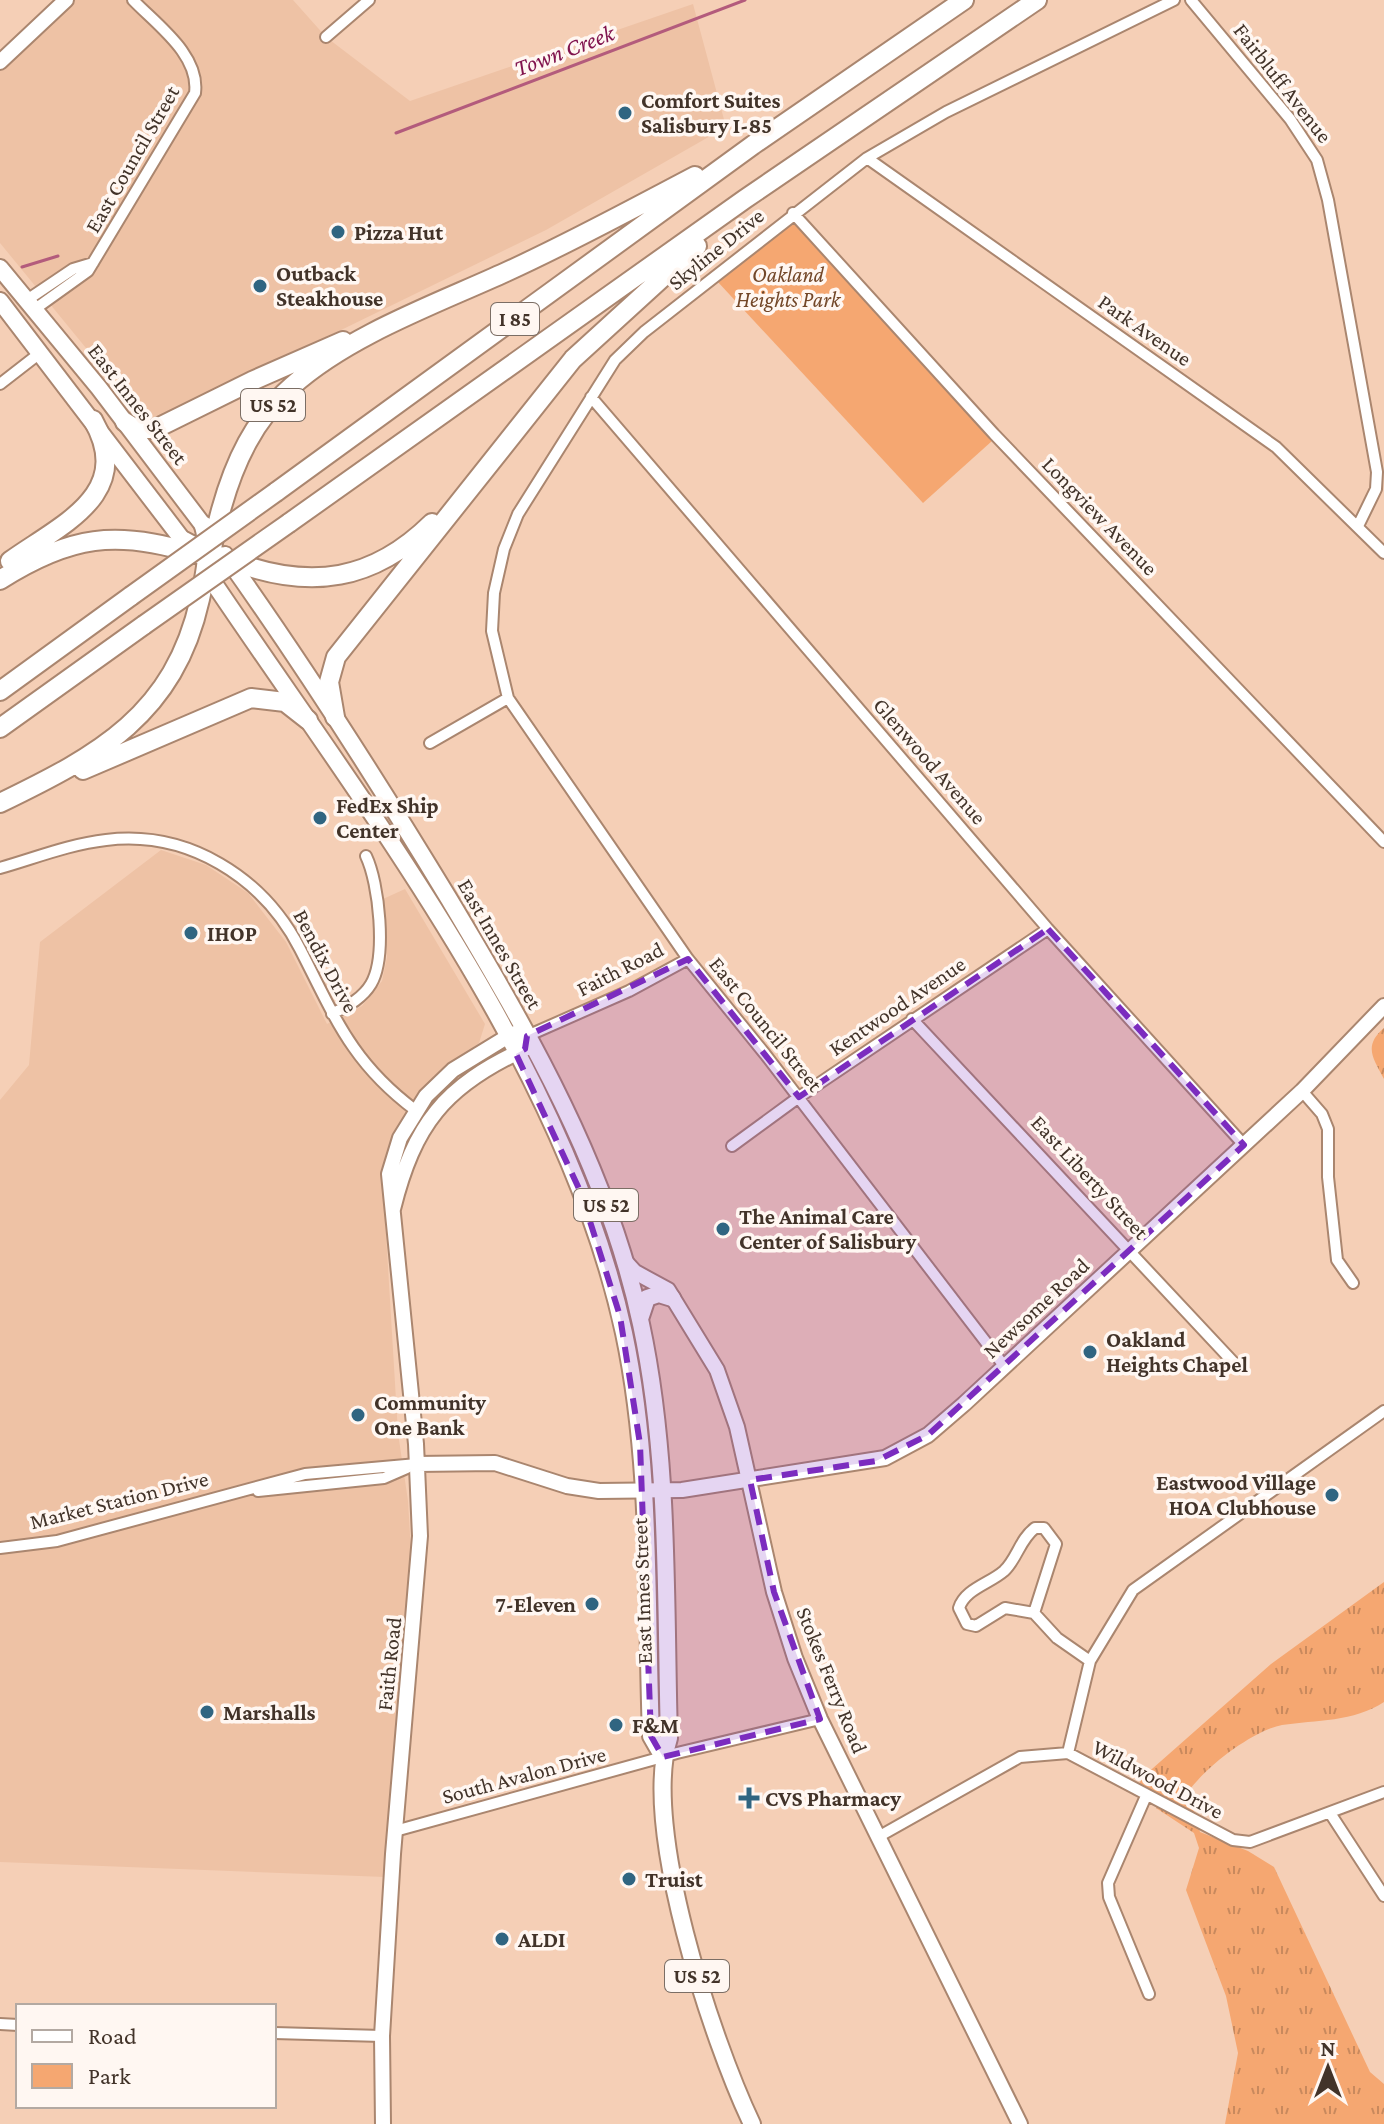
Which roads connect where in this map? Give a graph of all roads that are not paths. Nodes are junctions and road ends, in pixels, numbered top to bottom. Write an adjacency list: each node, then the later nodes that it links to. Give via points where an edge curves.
1 (66, 0): 9 (street)
2 (133, 0): 16 (street, East Council Street, via 189,59 197,79 195,93 93,263 80,279)
3 (369, 0): 8 (street)
4 (964, 0): 10 (highway, I 85)
5 (1037, 0): 12 (highway, I 85)
6 (1174, 0): 11 (street, Skyline Drive, via 946,112)
7 (1191, 0): 24 (street, Fairbluff Avenue, via 1290,119 1317,160 1377,472 1376,489)
8 (326, 37)
9 (0, 62)
10 (753, 145): 17 (highway, US 52, via 592,231); 29 (highway, I 85, bridge)
11 (867, 158): 13 (street, Skyline Drive); 24 (street, Park Avenue, via 1276,447)
12 (745, 199): 23 (highway, US 52, via 595,336); 33 (highway, I 85, bridge)
13 (793, 213): 20 (street, Skyline Drive, via 644,332 615,360); 36 (street, Longview Avenue, via 994,434)
14 (0, 268): 16 (main road, East Innes Street)
15 (0, 301): 18 (main road, East Innes Street)
16 (31, 304): 22 (main road, East Innes Street)
17 (435, 304): 22 (highway, via 271,372 155,429 136,429); 26 (highway, US 52, via 322,365 279,399 238,459)
18 (40, 353): 19 (street); 21 (main road, East Innes Street)
19 (0, 384)
20 (591, 397): 30 (street, Skyline Drive, via 518,514 504,549 492,631); 39 (street, Glenwood Avenue)
21 (93, 420): 26 (main road, East Innes Street); 27 (highway, via 107,461 101,490)
22 (125, 422): 26 (main road, East Innes Street)
23 (514, 432): 26 (highway, via 422,533 377,564 342,575 306,578); 31 (highway, US 52, via 336,657 329,678)
24 (1358, 526): 25 (street, Park Avenue)
25 (1384, 553)
26 (210, 555): 28 (highway, via 144,540 99,539 54,550); 31 (main road, East Innes Street); 32 (main road, East Innes Street / US 52); 35 (highway, via 186,647 142,716 83,760)
27 (0, 569)
28 (0, 580)
29 (0, 691)
30 (508, 698): 34 (street); 40 (street, East Council Street)
31 (335, 717): 44 (main road, East Innes Street / US 52)
32 (308, 720): 35 (highway, via 285,702 251,698); 45 (main road, East Innes Street / US 52)
33 (0, 728)
34 (430, 743)
35 (0, 804)
36 (1384, 842)
37 (366, 856): 42 (street, via 375,882 377,971 364,994)
38 (0, 868): 42 (street, Bendix Drive, via 109,839 161,841 194,851 238,874 268,900)
39 (1048, 929): 43 (street, Kentwood Avenue); 50 (street, Glenwood Avenue)
40 (688, 959): 44 (street, Faith Road); 48 (street, East Council Street)
41 (1384, 1006): 47 (street, Newsome Road)
42 (332, 1014): 49 (street, Bendix Drive, via 365,1067)
43 (912, 1019): 48 (street, Kentwood Avenue); 53 (street, East Liberty Street)
44 (527, 1036): 45 (street, Faith Road); 46 (street, Faith Road, via 525,1049); 54 (main road, East Innes Street / US 52, via 577,1132)
45 (507, 1037): 46 (main road, East Innes Street / US 52); 49 (street, Faith Road, via 446,1075)
46 (516, 1054): 52 (street, Faith Road, via 462,1087 428,1120 409,1155); 64 (main road, East Innes Street / US 52, via 568,1158 610,1280 632,1380)
47 (1302, 1091): 50 (street, Newsome Road); 55 (street, via 1328,1129 1337,1260)
48 (799, 1097): 51 (street, Kentwood Avenue); 59 (street, East Council Street)
49 (415, 1110): 52 (street, Faith Road, via 390,1168)
50 (1244, 1145): 53 (street, Newsome Road)
51 (732, 1146)
52 (393, 1209): 61 (street, Faith Road)
53 (1131, 1250): 58 (street, East Liberty Street); 59 (street, Newsome Road)
54 (624, 1260): 56 (street, Stokes Ferry Road); 57 (main road, East Innes Street / US 52)
55 (1353, 1283)
56 (672, 1298): 57 (main road, via 647,1298); 62 (street, Stokes Ferry Road, via 715,1365)
57 (641, 1324): 63 (main road, East Innes Street / US 52, via 654,1397)
58 (1235, 1364)
59 (1005, 1367): 62 (street, Newsome Road, via 928,1435 895,1454 857,1465)
60 (1384, 1411): 67 (street, via 1133,1590)
61 (417, 1464): 64 (street, Market Station Drive, via 495,1463 567,1486); 65 (street, Market Station Drive, via 384,1478 277,1492 248,1490 57,1541); 74 (street, Faith Road, via 419,1584)
62 (750, 1480): 63 (street, Newsome Road); 68 (street, Stokes Ferry Road, via 774,1592)
63 (661, 1491): 64 (street, Newsome Road); 70 (main road, East Innes Street / US 52, via 669,1738)
64 (643, 1492): 70 (main road, East Innes Street / US 52, via 651,1736)
65 (0, 1548)
66 (1034, 1613): 66 (street, via 1056,1544 1044,1528 1026,1535 1006,1569 962,1599 959,1608 967,1624 976,1626 1005,1608); 67 (street, via 1057,1638)
67 (1090, 1661): 69 (street)
68 (820, 1719): 70 (street, South Avalon Drive); 75 (street, Stokes Ferry Road)
69 (1068, 1753): 72 (street, Wildwood Drive); 75 (street, Wildwood Drive, via 1020,1757)
70 (663, 1757): 74 (street, South Avalon Drive); 81 (main road, East Innes Street / US 52, via 668,1843 681,1916 720,2052)
71 (1384, 1792): 73 (street, Wildwood Drive)
72 (1146, 1796): 73 (street, Wildwood Drive, via 1217,1834 1250,1842); 77 (street, via 1108,1883)
73 (1330, 1813): 76 (street)
74 (395, 1831): 79 (street, Faith Road)
75 (878, 1837): 82 (street, Stokes Ferry Road)
76 (1384, 1896)
77 (1149, 1994)
78 (276, 2033): 79 (street)
79 (382, 2036): 80 (street, Faith Road)
80 (383, 2124)
81 (752, 2124)
82 (1020, 2124)

